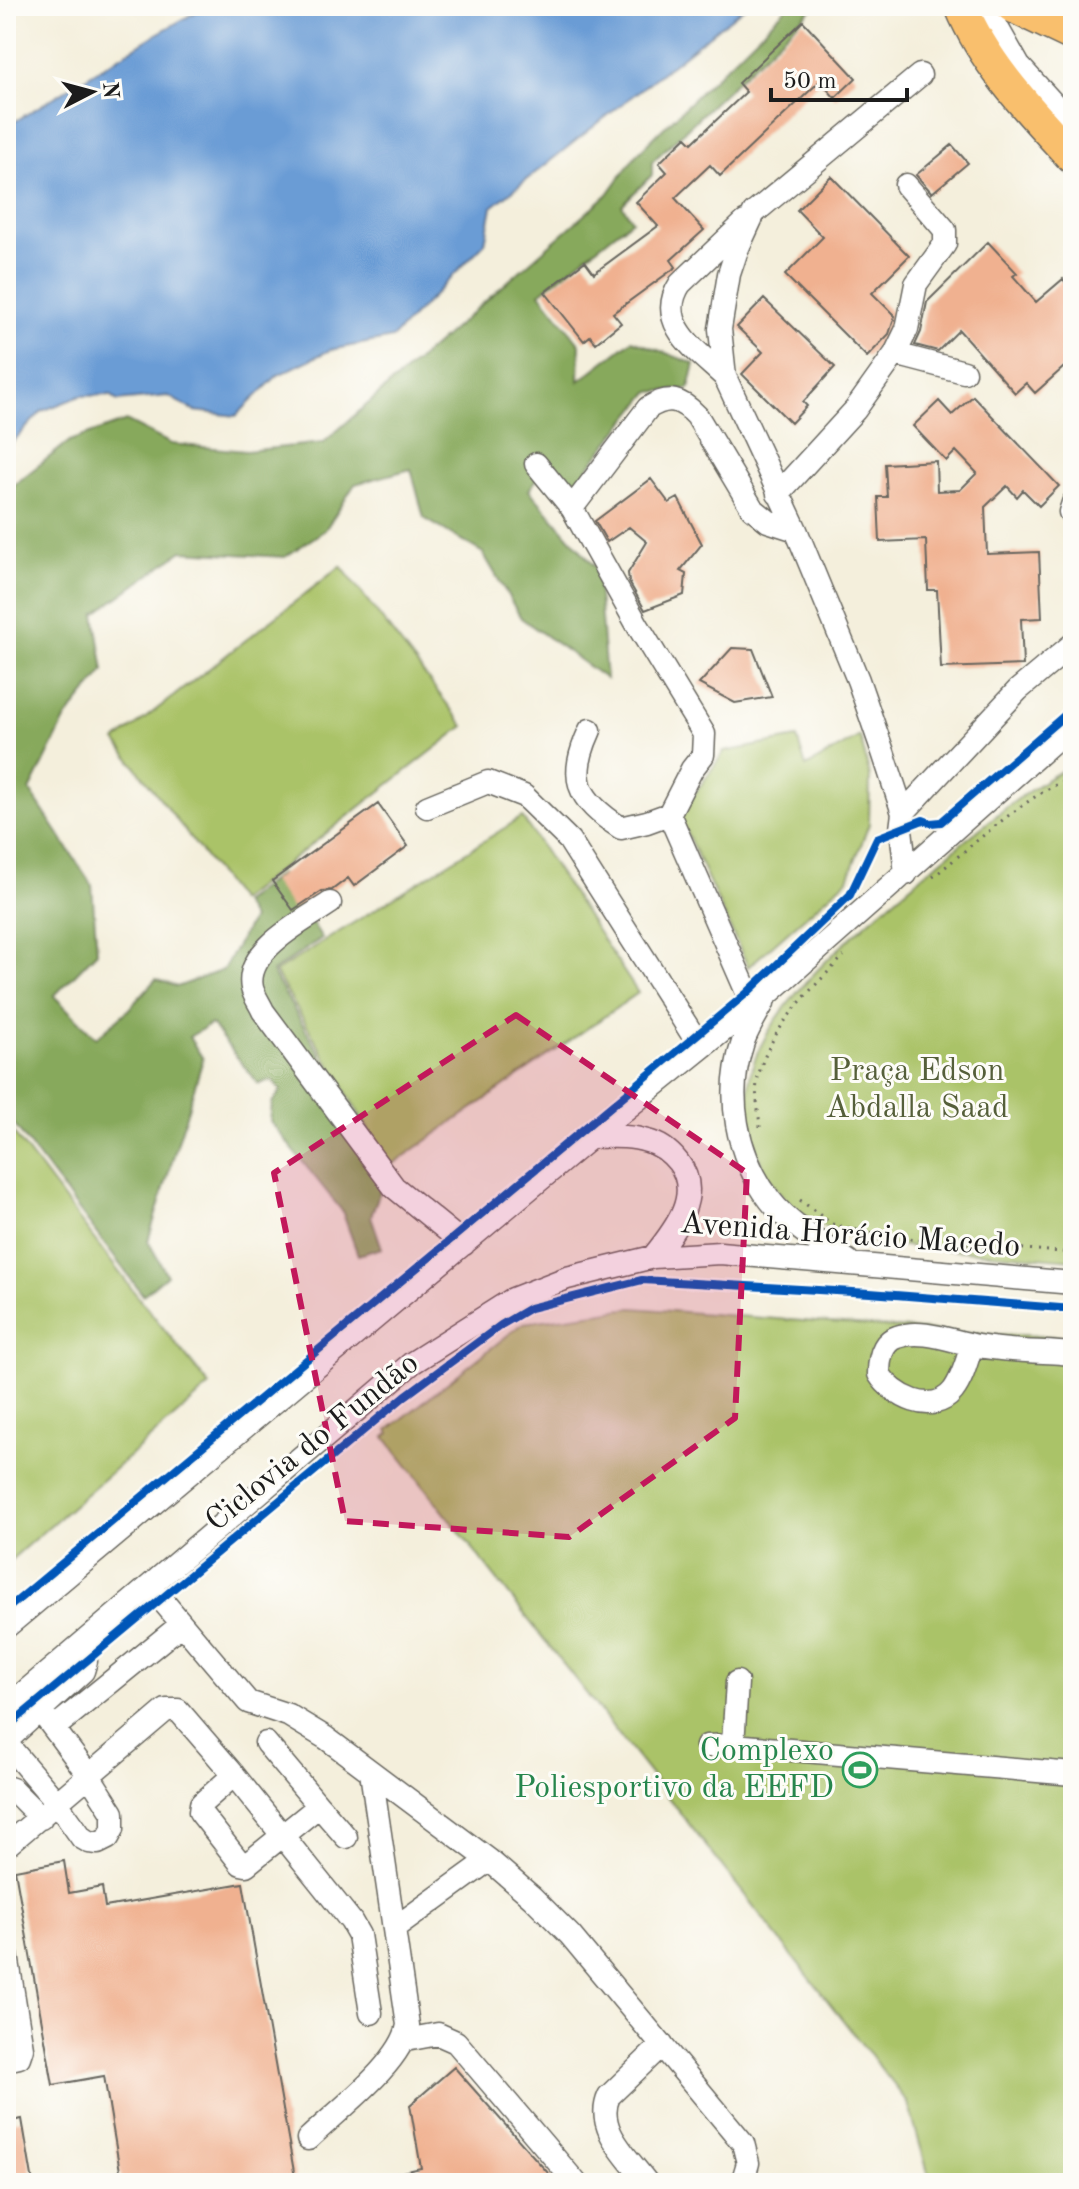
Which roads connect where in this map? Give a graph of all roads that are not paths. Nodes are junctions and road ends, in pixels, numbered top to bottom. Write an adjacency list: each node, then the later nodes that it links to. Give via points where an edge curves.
1 (961, 6): 7 (highway, via 1012,90)
2 (985, 6): 6 (street, via 1019,66)
3 (1012, 6): 4 (highway)
4 (1073, 35)
5 (920, 75): 9 (street)
6 (1073, 125)
7 (1073, 158)
8 (906, 185): 10 (street, via 945,230 946,238 916,284 907,329)
9 (754, 213): 12 (street, via 723,302); 12 (street, via 673,295 674,323)
10 (895, 354): 11 (street); 14 (street, via 855,410)
11 (964, 372)
12 (725, 377): 14 (street)
13 (536, 464): 15 (street)
14 (778, 494): 16 (street)
15 (572, 508): 16 (street, via 648,408 673,401 687,404 697,416 752,508 768,521); 24 (street, via 704,734 703,755)
16 (796, 530): 23 (street, via 858,680)
17 (1073, 644): 23 (street, via 1018,690)
18 (1073, 724): 21 (street)
19 (590, 730): 24 (street, via 576,773 578,784 604,816 621,828)
20 (1073, 747): 21 (street)
21 (1030, 764): 25 (street)
22 (427, 807): 28 (street, via 488,782 524,796 569,840)
23 (903, 813): 25 (street)
24 (669, 814): 27 (street)
25 (906, 874): 27 (street)
26 (330, 903): 30 (street, via 262,953 253,968 252,988 263,1011 394,1187)
27 (760, 1001): 28 (street); 32 (street, via 737,1066 733,1102 739,1139 771,1202)
28 (704, 1046): 29 (street)
29 (591, 1137): 30 (street); 31 (street, via 629,1137 656,1144 682,1167 686,1205)
30 (464, 1244): 38 (street)
31 (653, 1257): 32 (street, Avenida Horácio Macedo, via 720,1253); 36 (street, Avenida Horácio Macedo, via 537,1288 454,1334 412,1363)
32 (853, 1264): 33 (street, Avenida Horácio Macedo)
33 (1073, 1283)
34 (972, 1345): 35 (street)
35 (1073, 1354)
36 (150, 1586): 37 (street); 39 (street, Avenida Horácio Macedo)
37 (182, 1624): 42 (street); 47 (street, via 248,1702 288,1715)
38 (6, 1627)
39 (86, 1640): 41 (street, Avenida Horácio Macedo); 42 (street, via 83,1671)
40 (737, 1682): 45 (street)
41 (6, 1708)
42 (47, 1719): 43 (street); 50 (street)
43 (6, 1742): 53 (street)
44 (266, 1743): 52 (street)
45 (733, 1745): 46 (street); 48 (street)
46 (707, 1746)
47 (371, 1772): 57 (street); 58 (street)
48 (1073, 1774)
49 (234, 1775): 50 (street, via 172,1709); 54 (street); 54 (street, via 199,1807 241,1864)
50 (90, 1777): 53 (street); 53 (street, via 113,1813 108,1838 89,1842)
51 (6, 1787): 53 (street)
52 (319, 1806): 54 (street); 55 (street)
53 (49, 1810): 56 (street)
54 (283, 1835): 60 (street, via 359,1935)
55 (346, 1837)
56 (6, 1846)
57 (489, 1860): 58 (street); 62 (street, via 570,1935)
58 (395, 1928): 61 (street)
59 (6, 1949): 63 (street, via 22,2048 19,2057)
60 (371, 2013)
61 (406, 2040): 64 (street, via 395,2057); 66 (street, via 438,2034 456,2042)
62 (662, 2045): 65 (street, via 743,2143 748,2163); 67 (street, via 604,2106 609,2133)
63 (6, 2060)
64 (308, 2139)
65 (744, 2178)
66 (576, 2183)
67 (647, 2183)

